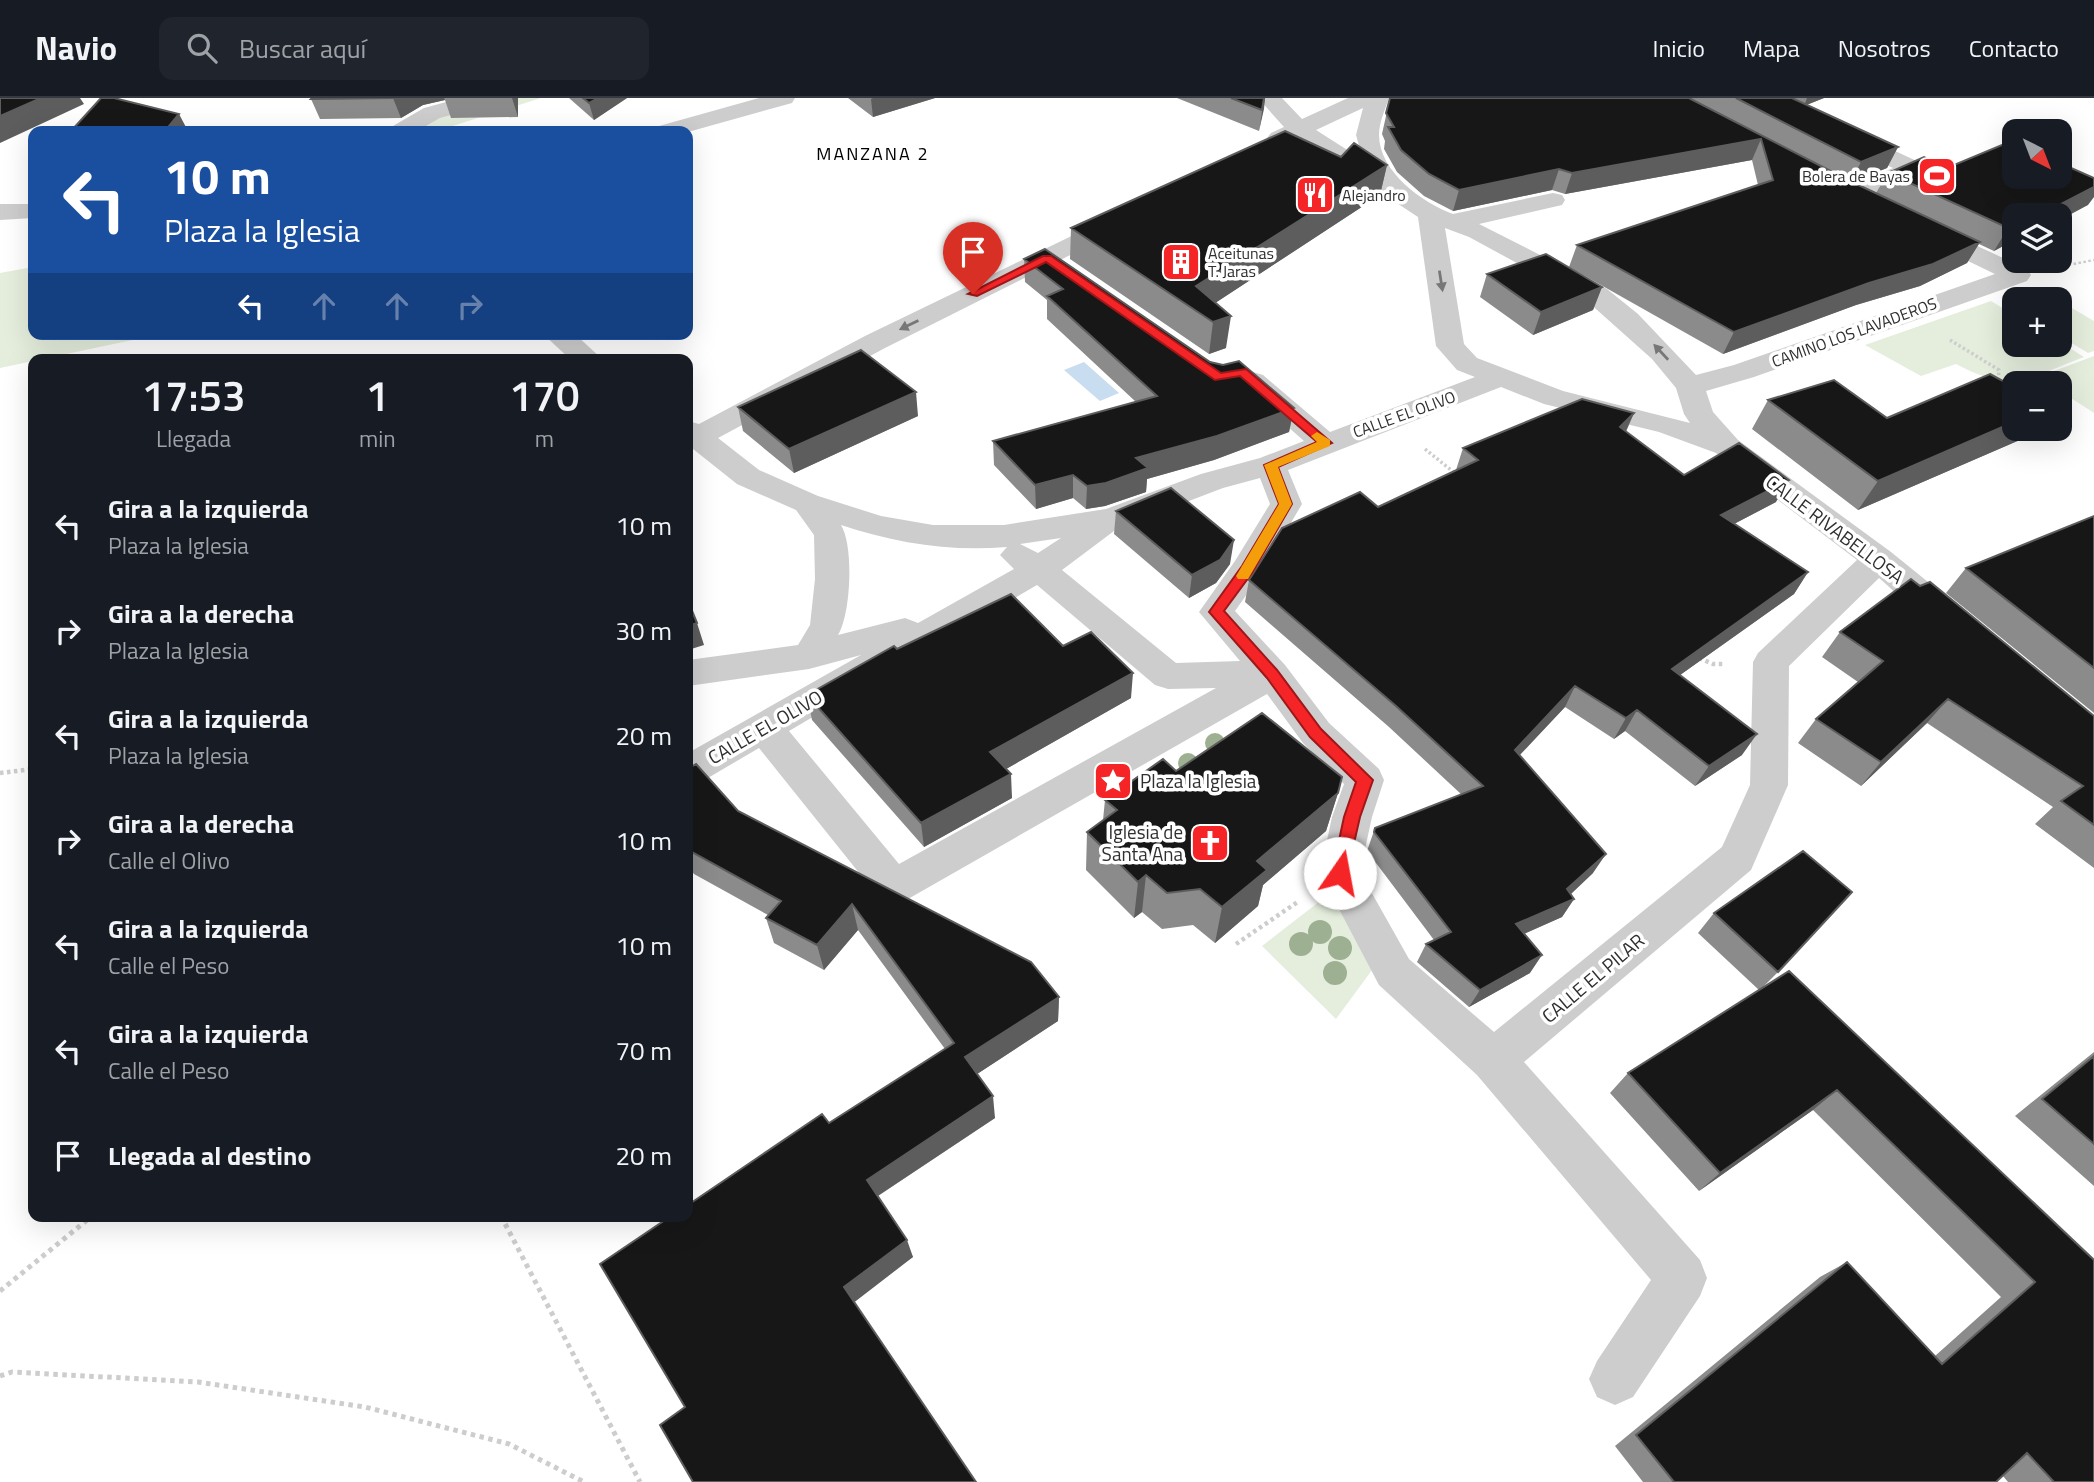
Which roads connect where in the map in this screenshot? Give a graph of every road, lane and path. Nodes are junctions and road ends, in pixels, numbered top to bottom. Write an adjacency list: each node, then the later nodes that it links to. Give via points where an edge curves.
1 (486, 98): 7 (street, via 432,113)
2 (783, 98): 8 (street)
3 (1269, 98): 9 (street, CALLE RIVABELLOSA)
4 (1366, 98): 9 (street)
5 (1378, 98): 12 (street, via 1366,137 1374,160)
6 (1763, 98): 13 (street, via 1913,168)
7 (410, 126)
8 (685, 126)
9 (1298, 128): 10 (street); 12 (street, CALLE RIVABELLOSA)
10 (1262, 147)
11 (1825, 182): 13 (street)
12 (1398, 191): 19 (street, CALLE RIVABELLOSA)
13 (1849, 195): 15 (street)
14 (1553, 200): 19 (street)
15 (1873, 206)
16 (1143, 208): 29 (street, one-way to 29, via 1059,266 874,342)
17 (28, 211): 18 (street)
18 (0, 212)
19 (1441, 218): 25 (street, CALLE EL OLIVO, one-way to 25, via 1450,346 1467,364); 27 (street, CALLE RIVABELLOSA, one-way to 19, via 1662,353 1597,295 1541,263)
20 (1909, 223): 21 (street, CAMINO LOS LAVADEROS, via 2018,275)
21 (1906, 313): 26 (path, via 1999,370); 27 (street, CAMINO LOS LAVADEROS)
22 (564, 340): 23 (street)
23 (582, 354)
24 (1231, 374): 30 (street, via 1242,372)
25 (1499, 378): 28 (street, CALLE EL OLIVO); 31 (street, CALLE EL OLIVO, via 1554,398 1668,425)
26 (1998, 384)
27 (1689, 386): 31 (street, CALLE RIVABELLOSA, via 1699,414)
28 (1388, 419): 30 (street, CALLE EL OLIVO); 33 (path)
29 (693, 434): 34 (street, CALLE EL OLIVO, via 748,477)
30 (1325, 443): 32 (street, CALLE EL OLIVO)
31 (1727, 447): 37 (street, CALLE RIVABELLOSA)
32 (1271, 465): 35 (street, CALLE EL OLIVO, via 1212,481); 45 (street, via 1286,504 1216,612)
33 (1462, 480)
34 (807, 503): 36 (street, CALLE EL OLIVO, via 878,526 933,536); 42 (street, via 830,534 832,579 827,625)
35 (1111, 519): 36 (street, CALLE EL OLIVO); 38 (street, CALLE EL OLIVO)
36 (990, 536): 38 (street)
37 (1879, 560): 40 (street, CALLE RIVABELLOSA); 43 (street)
38 (1038, 570): 39 (street, CALLE EL OLIVO); 45 (street, via 1168,676)
39 (951, 620): 42 (street, CALLE EL OLIVO); 46 (street, CALLE EL OLIVO)
40 (1976, 640)
41 (1689, 653): 43 (path, via 1713,664)
42 (809, 656): 44 (street, CALLE EL OLIVO)
43 (1771, 662): 52 (street, CALLE EL PILAR, via 1769,785 1737,858)
44 (693, 672)
45 (1272, 674): 46 (street, via 894,887); 50 (street, via 1316,733 1365,780)
46 (764, 727): 47 (street, CALLE EL OLIVO)
47 (693, 768)
48 (28, 770): 49 (path)
49 (0, 773)
50 (1340, 873): 51 (path); 52 (street, via 1395,972)
51 (1237, 944)
52 (1493, 1060): 57 (street, via 1682,1278)
53 (85, 1222): 55 (path)
54 (504, 1222): 59 (path)
55 (0, 1291)
56 (0, 1376): 58 (path, via 198,1382 365,1407 509,1444)
57 (1615, 1379)
58 (584, 1482)
59 (640, 1482)

